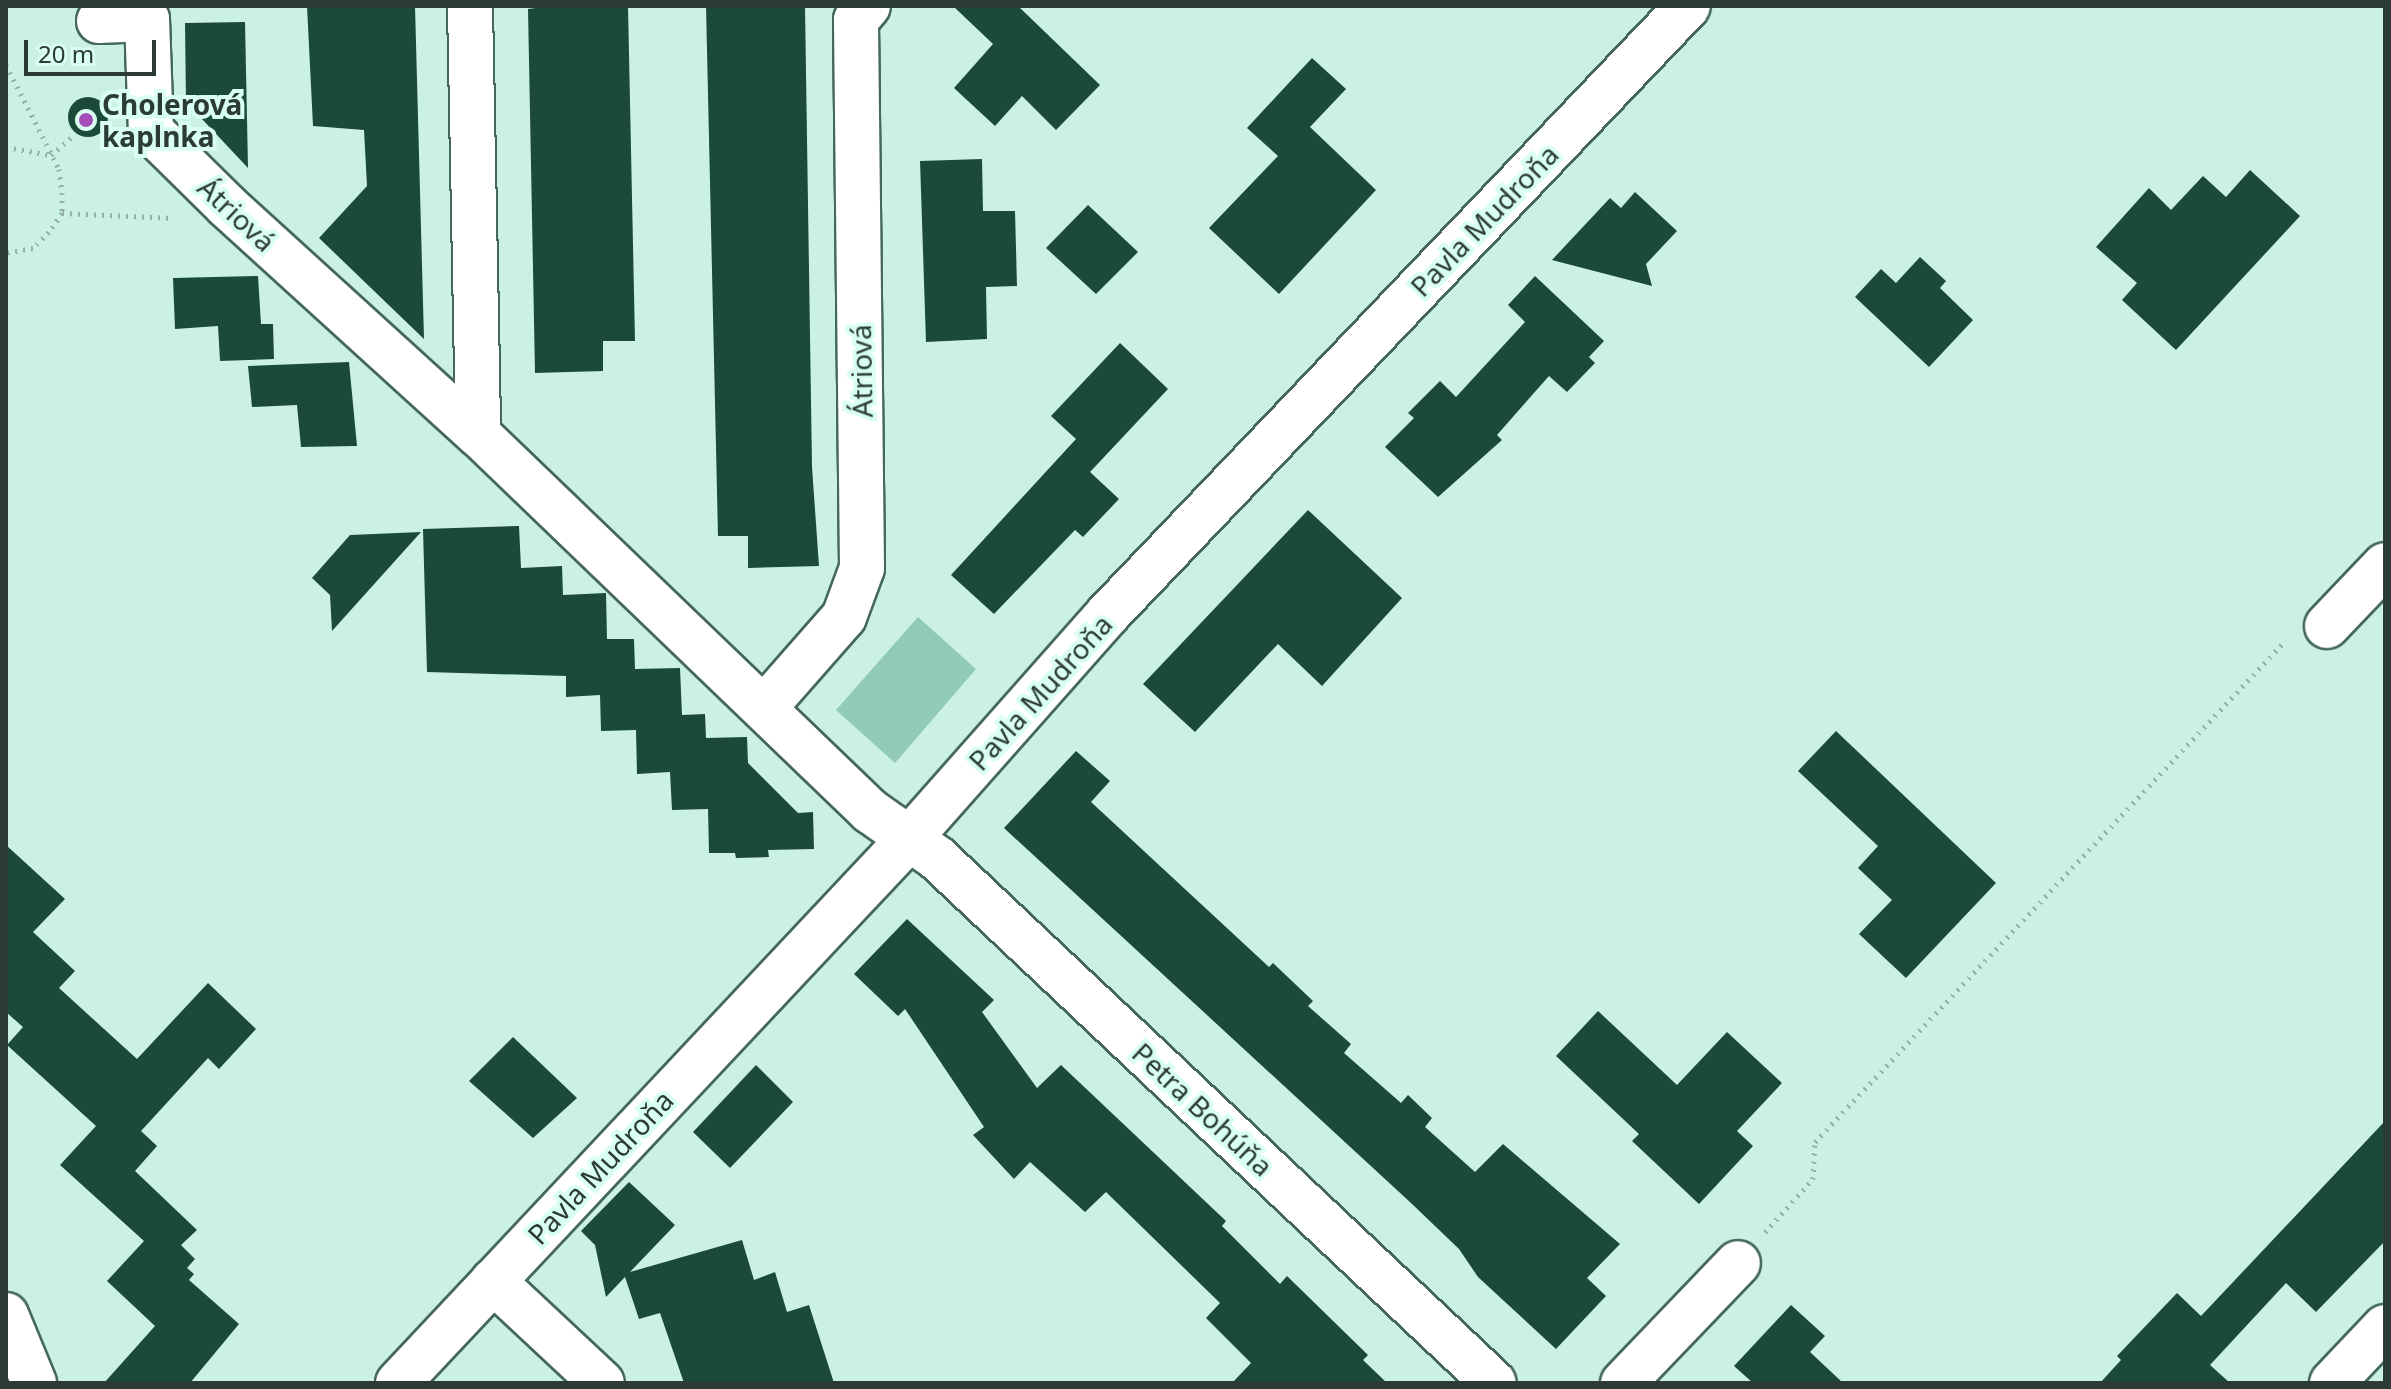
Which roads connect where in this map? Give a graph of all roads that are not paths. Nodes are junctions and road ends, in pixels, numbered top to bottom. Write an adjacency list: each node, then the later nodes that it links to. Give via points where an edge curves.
1 (470, 6): 5 (street)
2 (868, 6): 8 (street, Átriová, via 856,20 862,568 844,617)
3 (1688, 6): 9 (street, Pavla Mudroňa, via 1108,614)
4 (99, 21): 5 (street, Átriová, via 147,19 151,131)
5 (478, 434): 8 (street, Átriová)
6 (2385, 565): 7 (street)
7 (2327, 626)
8 (764, 708): 9 (street, Átriová)
9 (908, 840): 11 (street, Pavla Mudroňa); 17 (street, Petra Bohúňa, via 937,858)
10 (1738, 1263): 18 (street)
11 (493, 1281): 15 (street, Pavla Mudroňa); 16 (street)
12 (6, 1315): 14 (street)
13 (2385, 1327): 19 (street)
14 (34, 1383)
15 (398, 1383)
16 (602, 1383)
17 (1494, 1383)
18 (1623, 1383)
19 (2332, 1383)

